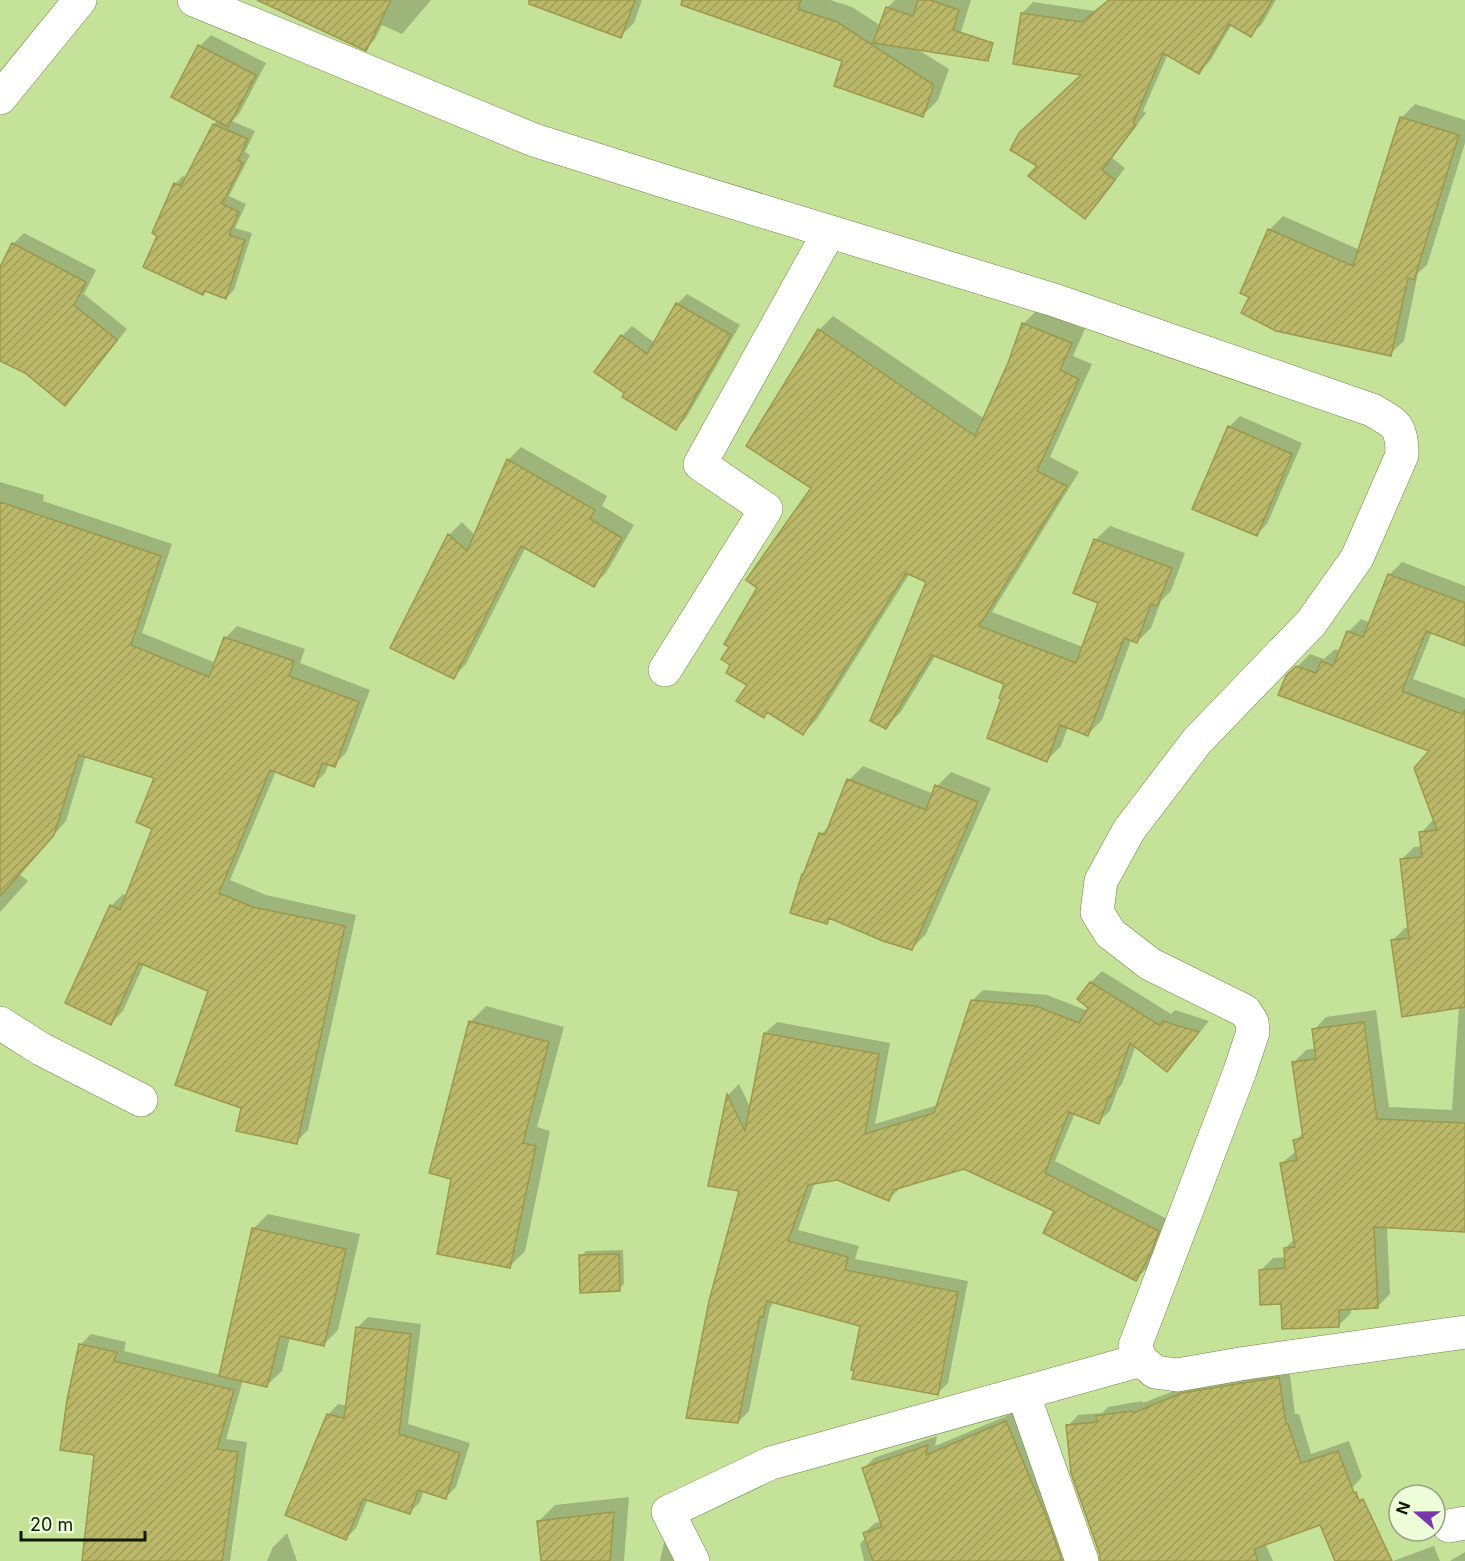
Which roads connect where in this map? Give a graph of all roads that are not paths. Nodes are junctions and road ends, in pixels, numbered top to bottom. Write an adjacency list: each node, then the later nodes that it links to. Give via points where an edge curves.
1 (80, 0): 3 (street)
2 (194, 0): 4 (street, via 534,140)
3 (0, 98)
4 (829, 232): 5 (street, via 700,464 766,509); 9 (street, via 1054,300 1372,410 1395,424 1402,438 1402,455 1357,558 1311,623 1197,741 1129,830 1101,881 1097,912 1110,933 1150,964 1245,1011 1253,1032 1135,1346)
5 (665, 670)
6 (0, 1023): 7 (street, via 41,1049)
7 (141, 1100)
8 (1465, 1332): 9 (street, via 1178,1375 1155,1372)
9 (1141, 1360): 10 (street)
10 (1023, 1393): 11 (street, via 771,1463 668,1512); 12 (street)
11 (693, 1561)
12 (1082, 1561)

